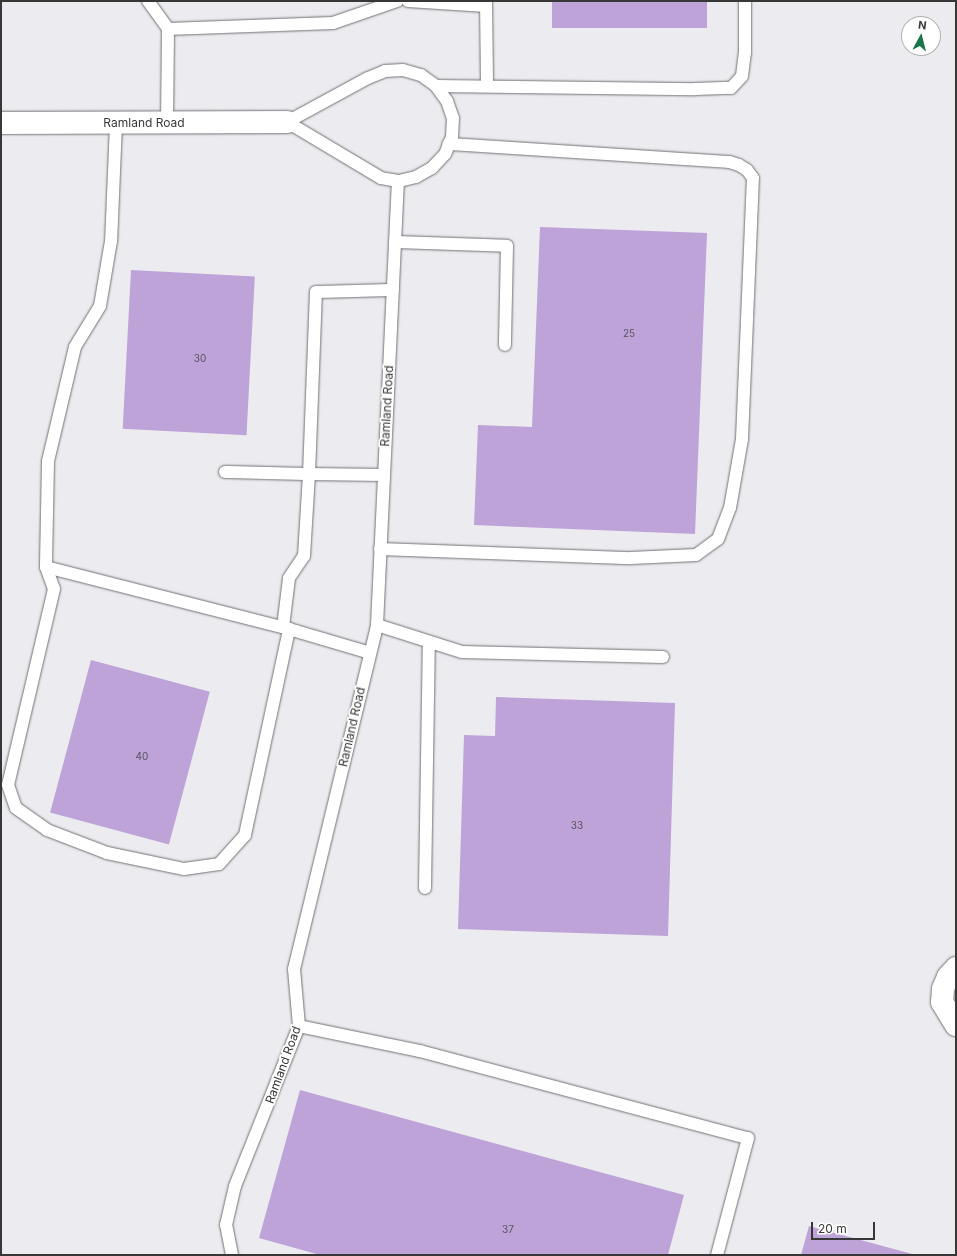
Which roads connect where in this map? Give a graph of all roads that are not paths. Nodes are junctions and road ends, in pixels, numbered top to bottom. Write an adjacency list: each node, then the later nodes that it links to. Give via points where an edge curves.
1 (148, 1): 6 (lane)
2 (397, 1): 6 (lane, via 333,23)
3 (408, 1): 5 (lane)
4 (745, 1): 8 (lane, via 745,53 742,76 731,88)
5 (486, 3): 8 (lane)
6 (168, 29): 10 (lane)
7 (436, 86): 8 (lane); 9 (lane, via 421,75 404,70 385,71); 13 (lane, via 448,101 453,118)
8 (487, 86)
9 (287, 122): 10 (street, Ramland Road); 14 (lane, via 365,170 381,178)
10 (167, 123): 12 (street, Ramland Road)
11 (1, 124): 12 (street, Ramland Road)
12 (116, 124): 22 (lane, via 111,241 100,306 75,347 48,461)
13 (449, 144): 14 (lane, via 445,154 432,168 416,178); 21 (lane, via 729,162 747,170 752,178 742,439 730,508 718,539 696,555 631,558)
14 (398, 181): 15 (lane, Ramland Road)
15 (395, 242): 16 (lane, Ramland Road); 17 (lane, via 507,246)
16 (393, 290): 19 (lane, via 316,292); 20 (lane, Ramland Road)
17 (505, 345)
18 (225, 472): 19 (lane)
19 (309, 474): 20 (lane); 24 (lane, via 304,556 289,578)
20 (384, 475): 21 (lane, Ramland Road)
21 (380, 549): 23 (lane, Ramland Road)
22 (46, 567): 24 (lane); 24 (lane, via 54,589 8,785 16,808 47,830 107,853 184,869 219,864 245,835)
23 (377, 625): 25 (lane); 26 (lane, Ramland Road)
24 (286, 628): 26 (lane)
25 (429, 642): 27 (lane, via 462,652); 28 (lane)
26 (370, 653): 31 (lane, Ramland Road, via 294,970)
27 (663, 657)
28 (425, 888)
29 (956, 968): 30 (street, via 948,977 943,989 942,1002)
30 (956, 1025)
31 (299, 1026): 32 (lane, Ramland Road, via 235,1186 226,1225); 33 (lane, via 420,1051 748,1138)
32 (232, 1255)
33 (717, 1255)

